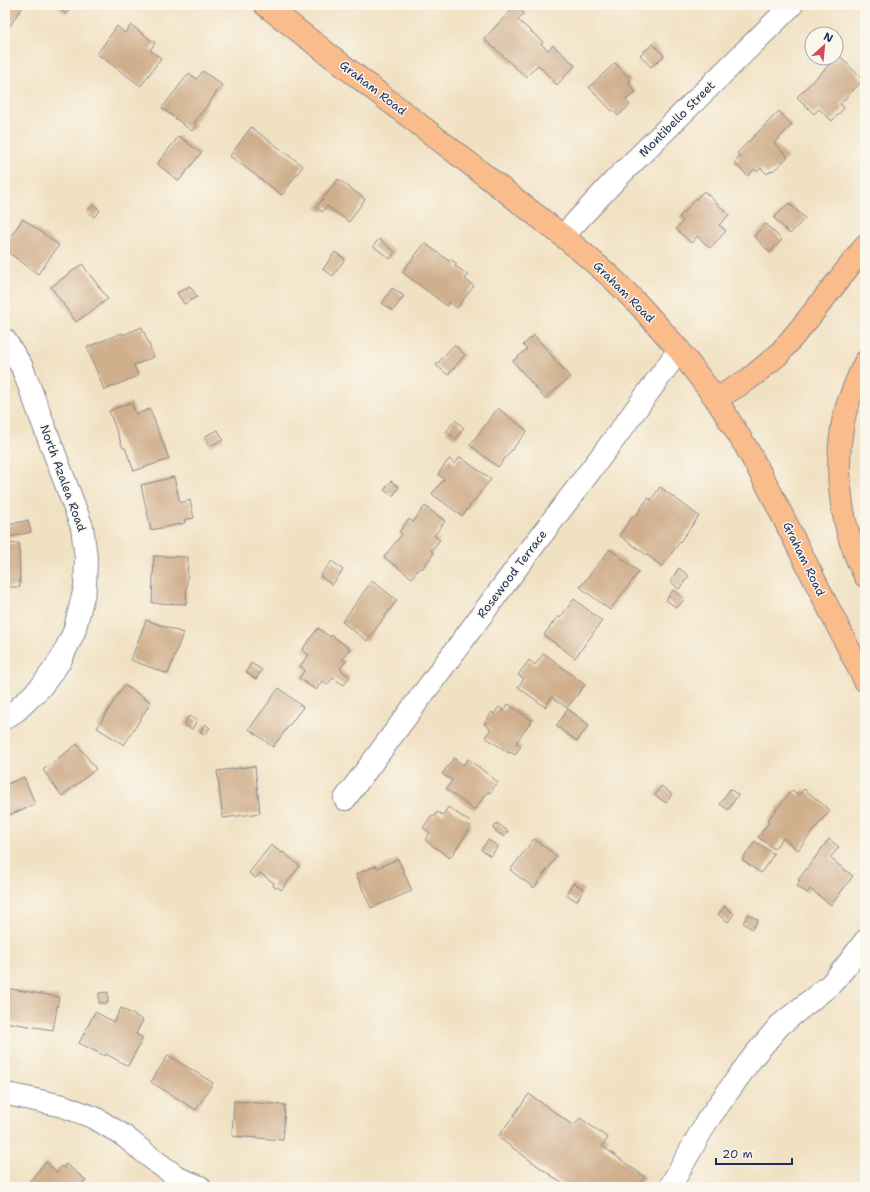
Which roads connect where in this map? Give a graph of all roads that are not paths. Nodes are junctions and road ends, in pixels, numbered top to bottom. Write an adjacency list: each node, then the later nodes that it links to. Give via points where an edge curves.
1 (265, 5): 3 (main road, Graham Road)
2 (792, 5): 3 (street, Montibello Street, via 615,180)
3 (564, 236): 6 (main road, Graham Road, via 610,276)
4 (865, 246): 8 (main road, via 778,355 749,379)
5 (5, 340): 11 (street, North Azalea Road, via 22,367 77,512 82,527 86,558 85,588 74,632 60,661 41,687)
6 (679, 350): 8 (main road, Graham Road); 12 (street, Rosewood Terrace)
7 (865, 362): 9 (main road, via 852,391 842,427 838,464 848,534)
8 (716, 399): 10 (main road, Graham Road, via 768,487)
9 (865, 576)
10 (865, 681)
11 (5, 718)
12 (345, 799)
13 (865, 941): 16 (street, via 831,984 780,1024 752,1058 707,1122)
14 (12, 1095): 15 (street, via 63,1106 95,1118 124,1136 180,1179)
15 (200, 1187)
16 (670, 1187)

